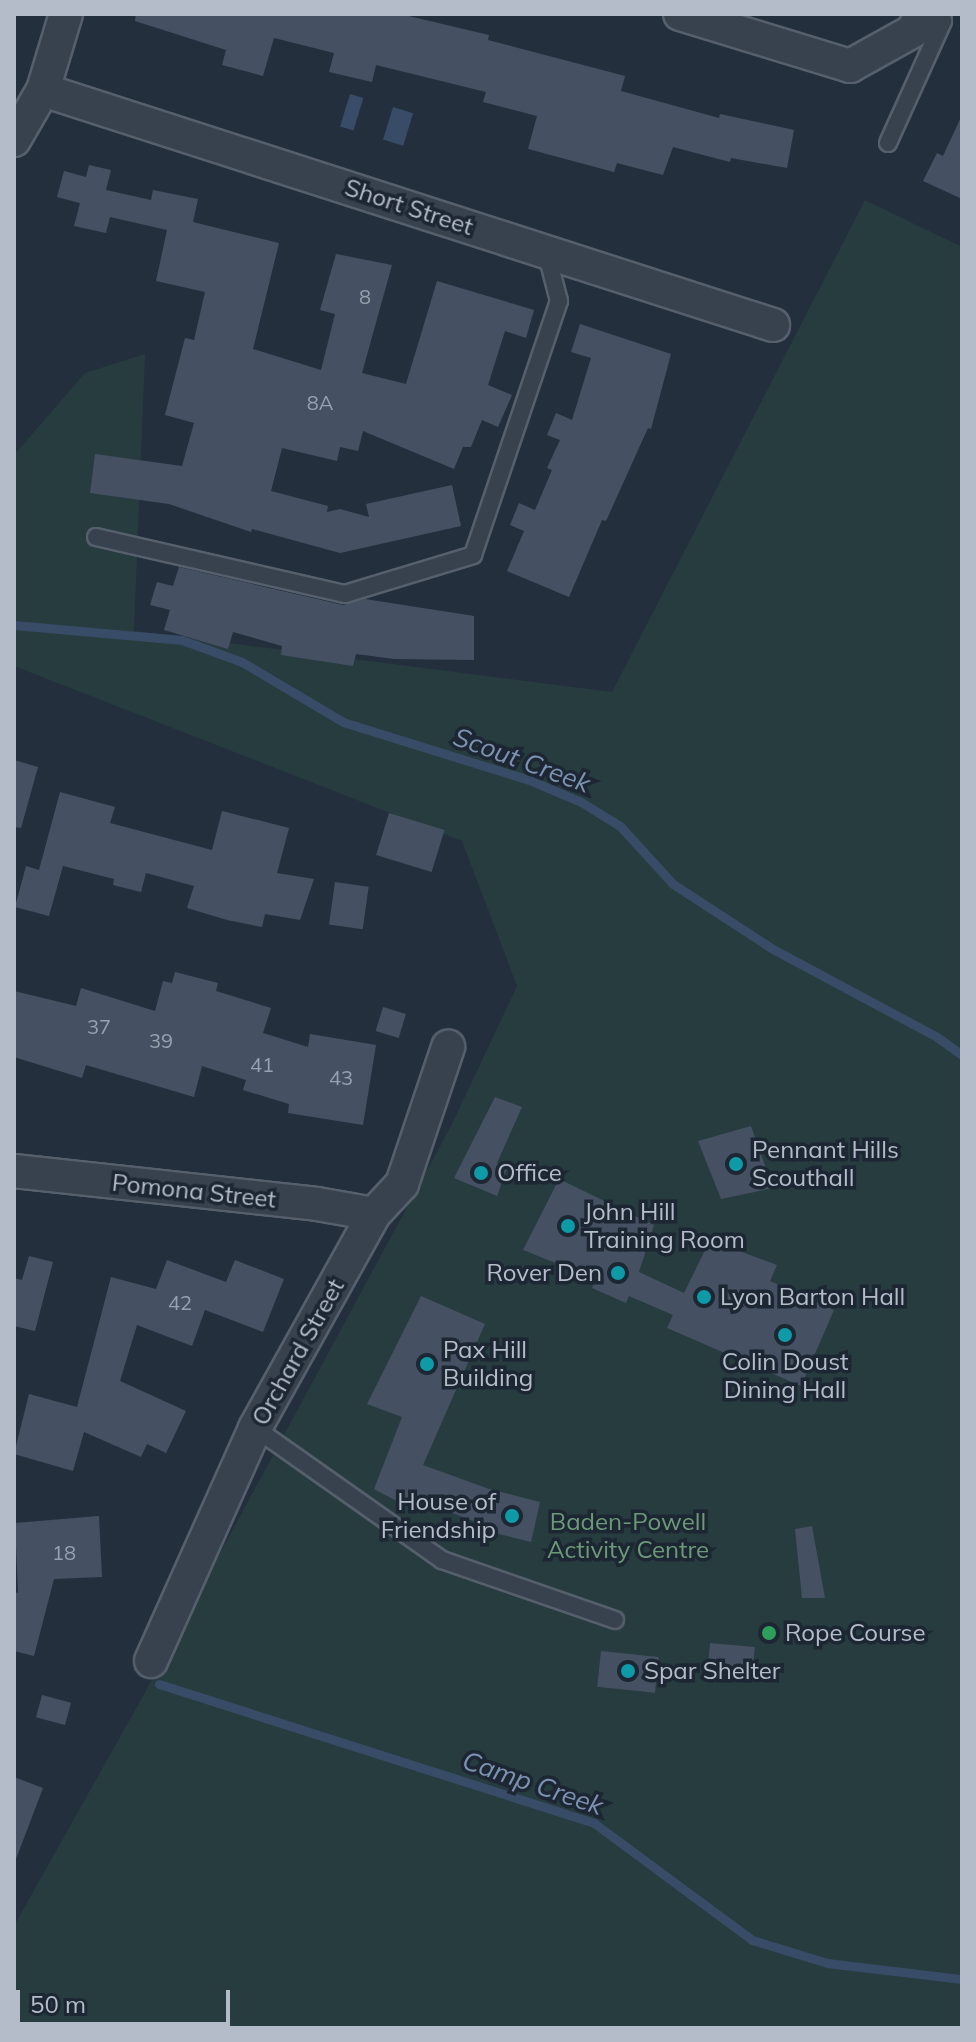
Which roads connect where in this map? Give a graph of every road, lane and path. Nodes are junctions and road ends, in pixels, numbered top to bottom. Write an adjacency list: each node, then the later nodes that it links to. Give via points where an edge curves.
1 (66, 14): 5 (street)
2 (680, 14): 3 (street, via 850,66 913,31)
3 (921, 14)
4 (941, 14): 7 (lane, via 943,21)
5 (43, 90): 6 (street); 8 (street, Short Street)
6 (14, 140)
7 (888, 143)
8 (546, 251): 9 (street, Short Street); 10 (lane, via 559,301 473,555 345,594)
9 (773, 325)
10 (96, 537)
11 (448, 1047): 13 (street, Orchard Street, via 402,1184)
12 (14, 1171): 13 (street, Pomona Street)
13 (374, 1214): 14 (street, Orchard Street)
14 (255, 1428): 15 (lane, via 442,1560); 16 (street, Orchard Street)
15 (615, 1620)
16 (151, 1661)

